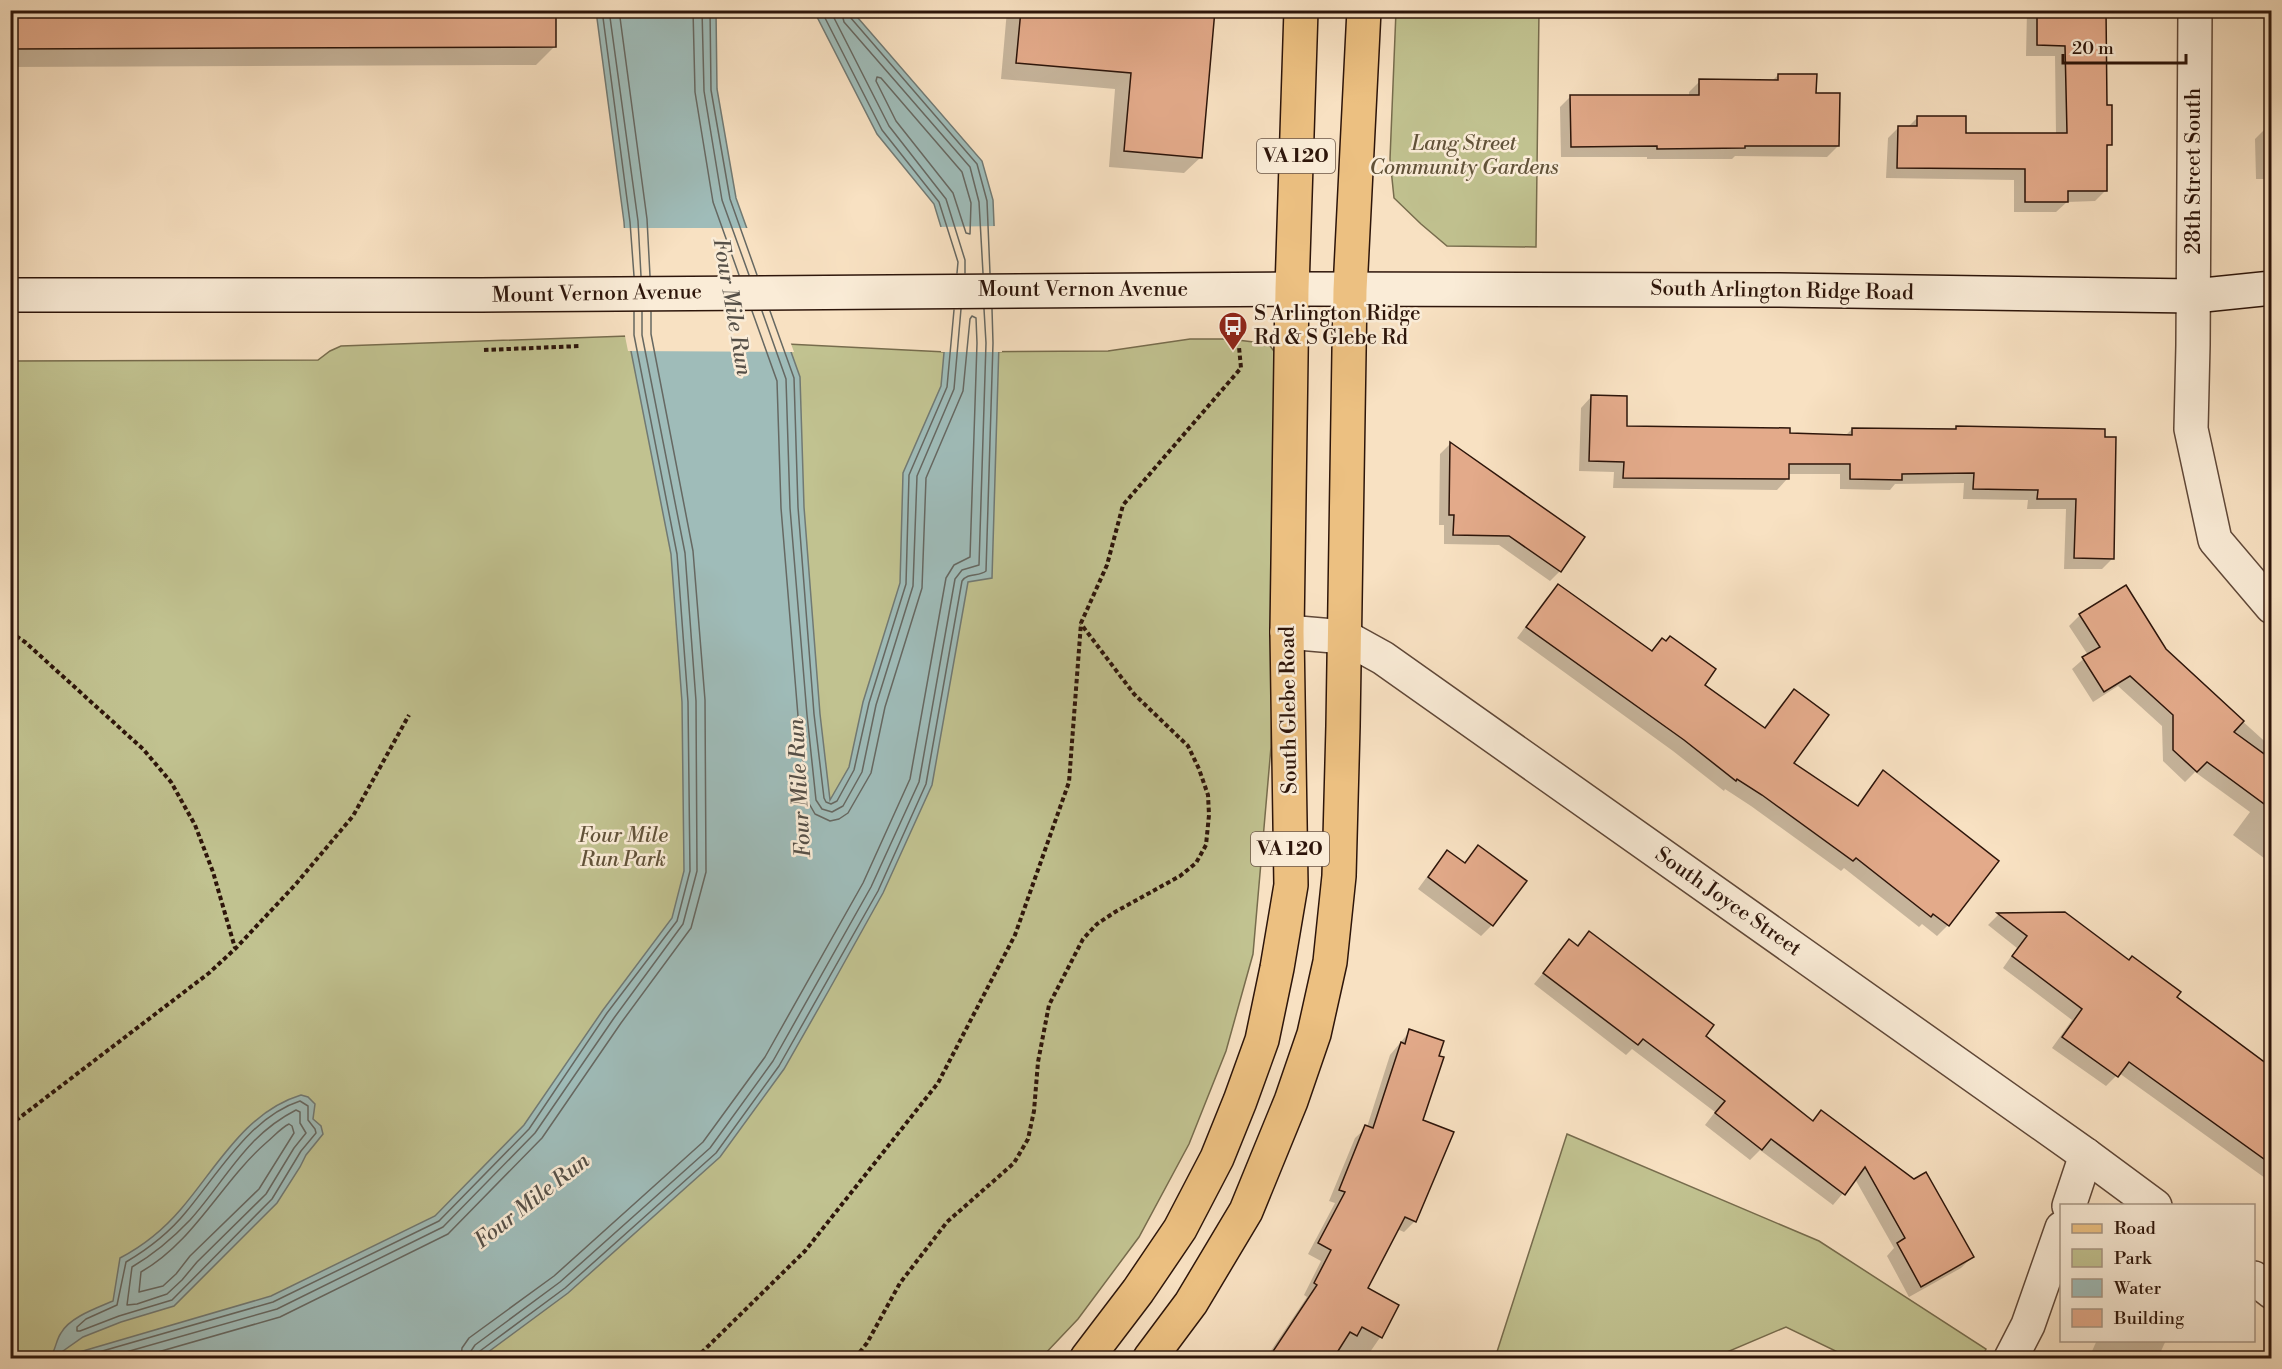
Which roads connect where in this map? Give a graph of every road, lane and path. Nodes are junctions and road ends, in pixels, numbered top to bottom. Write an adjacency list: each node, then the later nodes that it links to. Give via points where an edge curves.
1 (1301, 10): 5 (main road, South Glebe Road / VA 120)
2 (1364, 10): 6 (main road, VA 120)
3 (2195, 10): 8 (main road, 28th Street South)
4 (2271, 288): 8 (main road, South Arlington Ridge Road)
5 (1292, 289): 6 (main road, South Arlington Ridge Road); 7 (main road, Mount Vernon Avenue); 15 (main road, South Glebe Road / VA 120)
6 (1350, 290): 8 (main road, South Arlington Ridge Road, via 1780,290); 16 (main road, VA 120)
7 (10, 295)
8 (2194, 296): 12 (main road, 28th Street South, via 2191,429 2215,540)
9 (581, 346): 11 (path)
10 (1239, 346): 13 (path, via 1241,369 1123,505 1107,565)
11 (484, 350)
12 (2271, 607)
13 (1081, 623): 26 (path, via 1069,782 1015,935 939,1083 805,1251); 27 (path, via 1134,694 1188,746 1208,795 1206,845 1196,863 1180,876 1115,912 1083,939 1049,1005 1028,1139 1014,1163 947,1222 900,1283)
14 (10, 632): 18 (path, via 143,749 171,782 195,825)
15 (1287, 632): 16 (main road, South Joyce Street); 28 (main road, South Glebe Road / VA 120, via 1291,885 1262,1040 1217,1158 1180,1229)
16 (1345, 637): 20 (main road, South Joyce Street, via 1383,658); 29 (main road, VA 120, via 1338,876 1330,962 1314,1034 1246,1211 1191,1303)
17 (409, 715): 18 (path, via 353,816)
18 (236, 948): 19 (path, via 209,973)
19 (10, 1125)
20 (2086, 1155): 21 (main road); 22 (main road, South Joyce Street)
21 (2070, 1204)
22 (2152, 1204)
23 (2060, 1231): 30 (main road, via 2028,1325)
24 (2255, 1280): 25 (main road)
25 (2271, 1292)
26 (696, 1359)
27 (855, 1359)
28 (1087, 1359)
29 (1150, 1359)
30 (2011, 1359)

